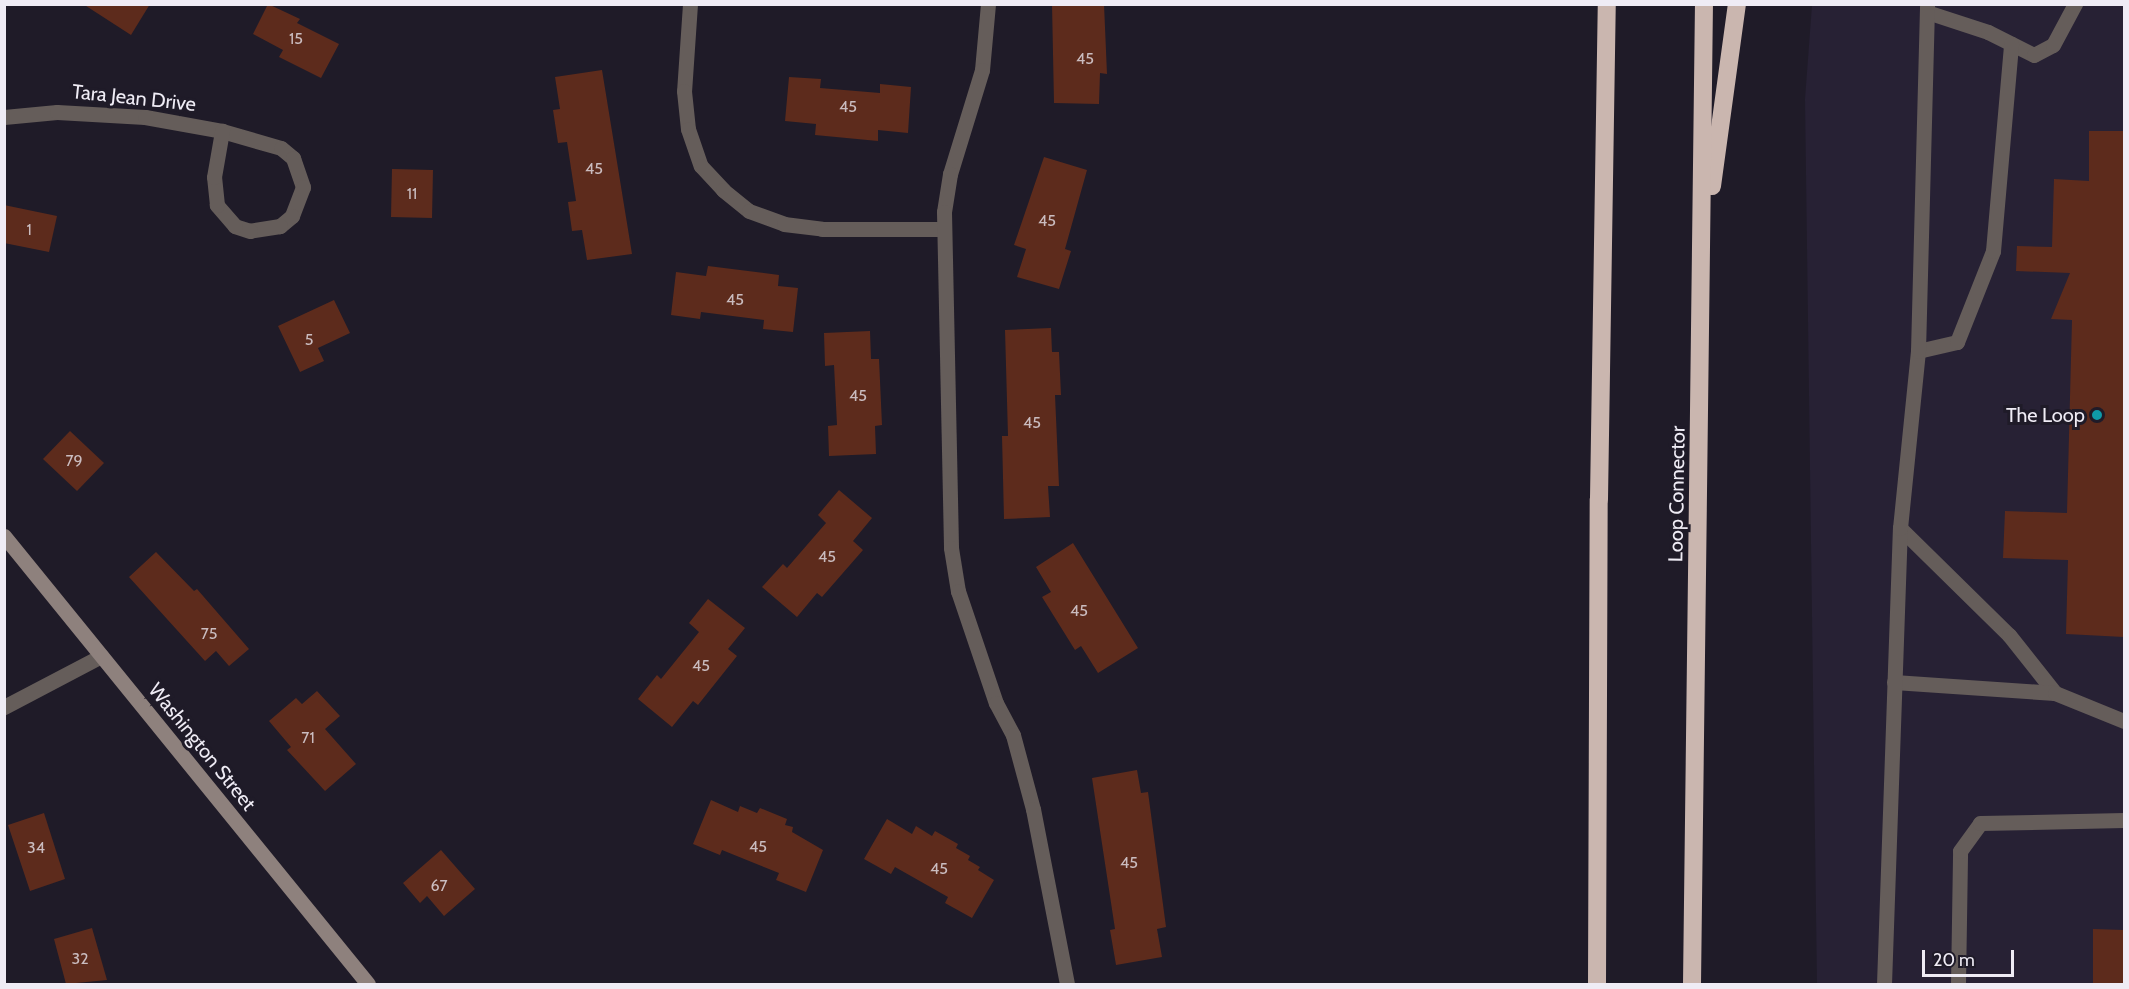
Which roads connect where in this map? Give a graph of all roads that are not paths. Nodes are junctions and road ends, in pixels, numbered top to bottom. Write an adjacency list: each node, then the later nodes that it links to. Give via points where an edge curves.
1 (690, 4): 11 (street, via 684,91 688,129 701,166 723,190 749,211 784,224 822,229)
2 (988, 4): 11 (street, via 981,70 950,174)
3 (1607, 4): 24 (highway)
4 (1704, 4): 12 (highway, Loop Connector)
5 (1737, 4): 12 (highway)
6 (2075, 4): 8 (street, via 2053,45 2034,55)
7 (1927, 8): 8 (street); 13 (street)
8 (2011, 44): 13 (street, via 1993,251 1956,342)
9 (4, 117): 10 (street, Tara Jean Drive, via 100,113)
10 (222, 131): 10 (street, Tara Jean Drive, via 268,142 293,158 300,172 302,195 292,216 280,226 250,231 235,226 217,205 214,177)
11 (944, 229): 23 (street, via 950,537 956,580 1026,781 1042,844)
12 (1702, 262): 25 (highway, Loop Connector)
13 (1918, 351): 14 (street)
14 (1900, 528): 17 (street); 18 (street, via 2008,635)
15 (4, 536): 16 (street, Washington Street)
16 (101, 656): 19 (street); 22 (street, Washington Street)
17 (1894, 682): 18 (street); 26 (street)
18 (2055, 693): 20 (street)
19 (4, 707)
20 (2124, 721)
21 (2124, 820): 27 (street, via 1980,823 1960,851)
22 (368, 984)
23 (1067, 984)
24 (1597, 984)
25 (1692, 984)
26 (1884, 984)
27 (1959, 984)

